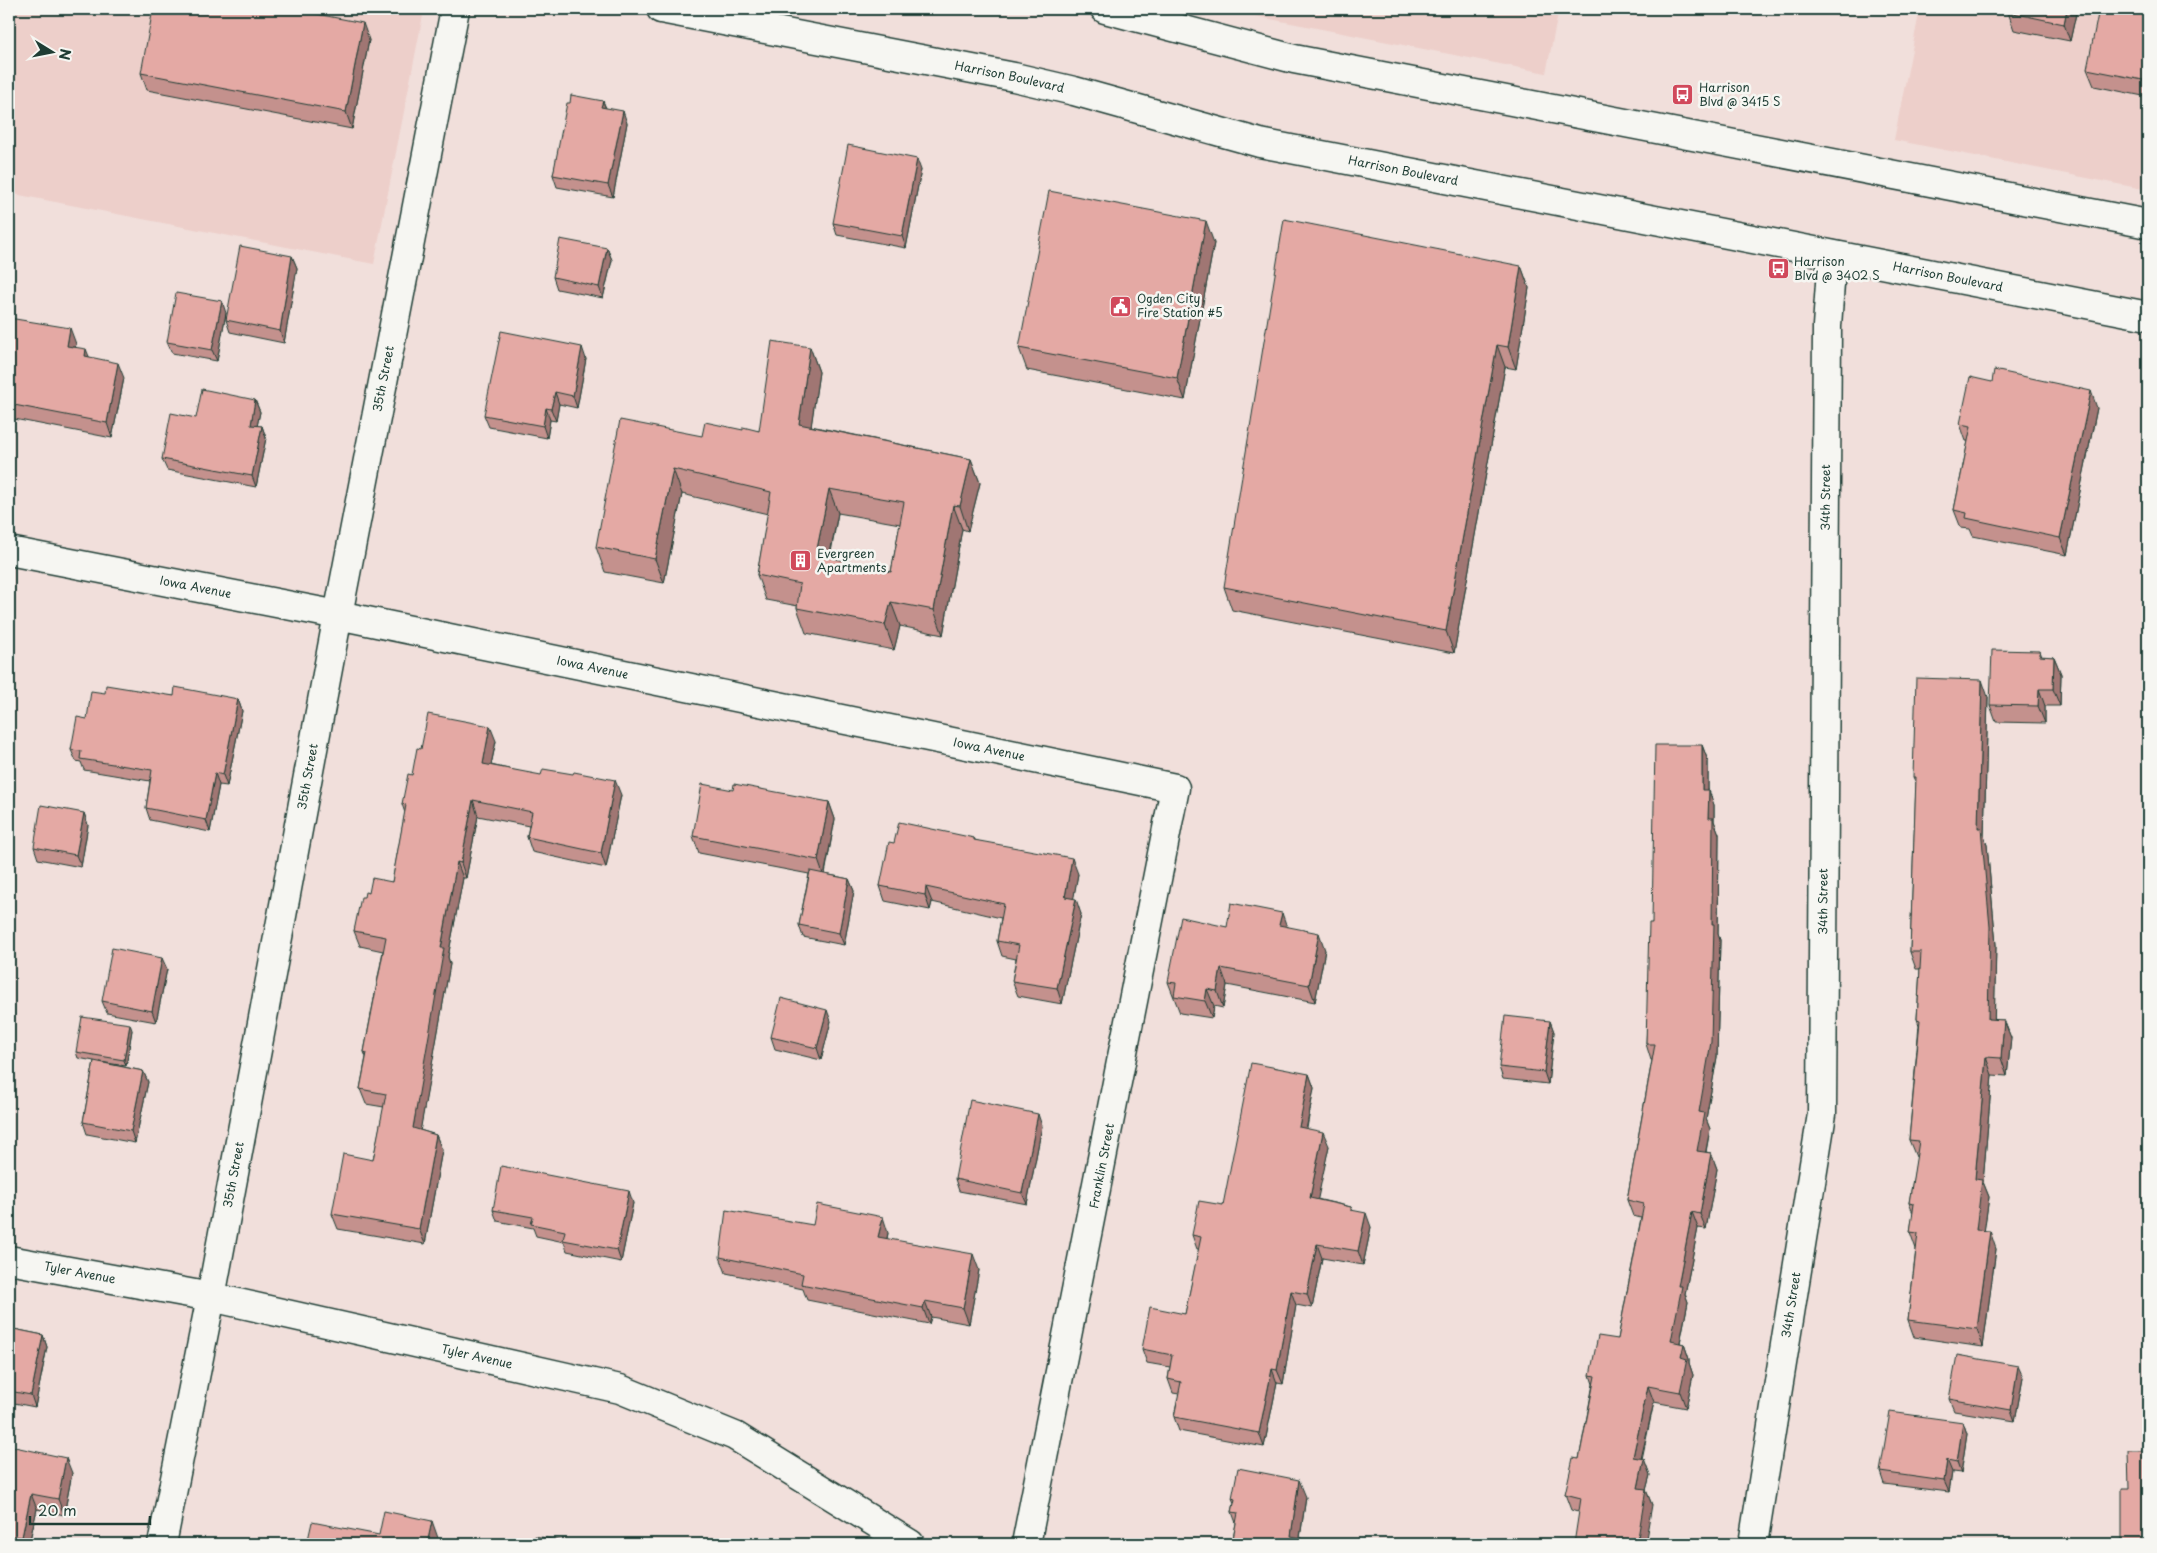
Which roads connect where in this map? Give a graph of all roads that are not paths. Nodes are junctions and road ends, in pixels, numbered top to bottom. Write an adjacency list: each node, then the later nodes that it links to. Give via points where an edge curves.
1 (455, 9): 8 (street, 35th Street)
2 (661, 9): 5 (street, Harrison Boulevard, via 1014,77 1260,143)
3 (1105, 9): 4 (street, via 1294,59)
4 (2148, 224)
5 (1832, 255): 6 (street, Harrison Boulevard); 15 (street, 34th Street, via 1827,336 1822,1114)
6 (2148, 316)
7 (9, 551): 8 (street, Iowa Avenue)
8 (338, 615): 9 (street, Iowa Avenue); 11 (street, 35th Street)
9 (1176, 788): 14 (street, Franklin Street)
10 (9, 1260): 11 (street, Tyler Avenue)
11 (211, 1298): 12 (street, 35th Street); 13 (street, Tyler Avenue, via 620,1390 735,1436)
12 (162, 1544)
13 (910, 1544)
14 (1026, 1544)
15 (1753, 1544)

